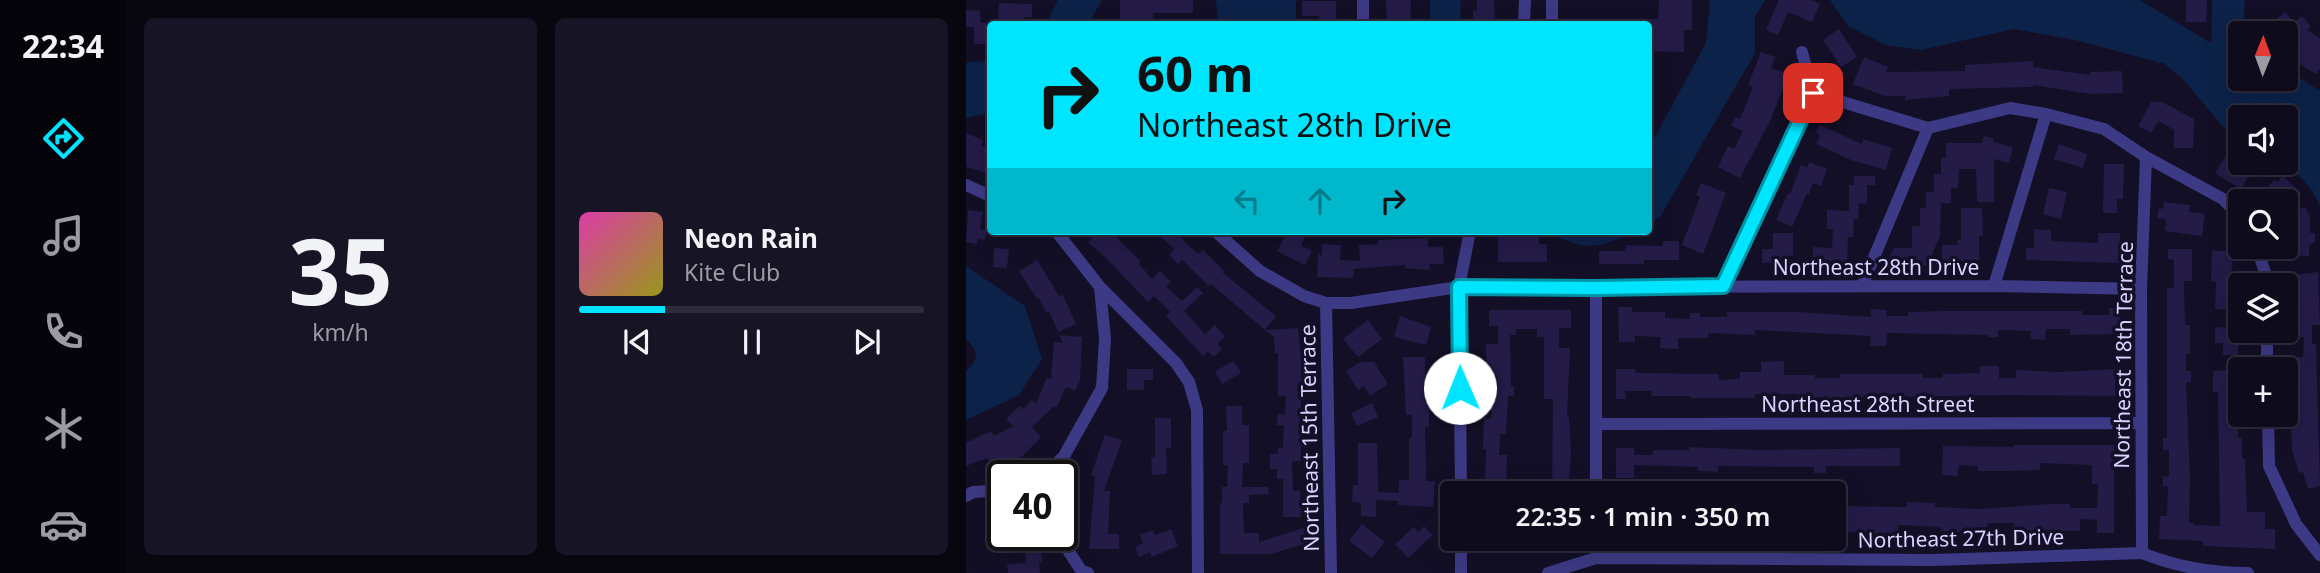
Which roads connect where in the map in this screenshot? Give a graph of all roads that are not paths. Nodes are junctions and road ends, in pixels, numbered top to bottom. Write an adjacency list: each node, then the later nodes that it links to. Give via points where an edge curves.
1 (1363, 0): 4 (street)
2 (1525, 0): 5 (street)
3 (1552, 0): 6 (street)
4 (1363, 21)
5 (1524, 21)
6 (1552, 21)
7 (1802, 52): 8 (street)
8 (1813, 93): 10 (street); 18 (street)
9 (2046, 114): 10 (street, via 2010,108); 11 (street, via 2104,129); 20 (street)
10 (1928, 128): 19 (street)
11 (2146, 157): 14 (street); 24 (street, Northeast 18th Terrace)
12 (966, 185): 13 (street)
13 (987, 195)
14 (2228, 204)
15 (1059, 235): 21 (street)
16 (1220, 235): 25 (street, Northeast 28th Drive, via 1259,271)
17 (1469, 235): 22 (street)
18 (1723, 286): 19 (street, Northeast 28th Drive); 23 (street, Northeast 28th Drive)
19 (1862, 286): 20 (street, Northeast 28th Drive)
20 (1994, 286): 24 (street, Northeast 28th Drive)
21 (1100, 287): 29 (street, via 1105,339 1102,388); 42 (street, via 1176,363 1189,382 1197,410)
22 (1459, 287): 23 (street, Northeast 28th Drive); 25 (street, Northeast 28th Drive); 31 (street)
23 (1596, 288): 27 (street)
24 (2141, 289): 26 (street, Northeast 18th Terrace)
25 (1326, 303): 43 (street, Northeast 15th Terrace)
26 (2140, 423): 27 (street, Northeast 28th Street); 37 (street, Northeast 18th Terrace)
27 (1596, 424): 32 (street)
28 (2268, 427): 38 (street, via 2269,466 2296,524)
29 (1065, 456): 30 (street); 41 (street, via 1069,552)
30 (1061, 460)
31 (1461, 481)
32 (1596, 481)
33 (987, 492): 34 (street)
34 (966, 496)
35 (1461, 551): 44 (street)
36 (1596, 551): 39 (street)
37 (2142, 553): 40 (street, Northeast 27th Drive); 46 (street, Northeast 27th Drive, via 2197,570)
38 (2320, 555)
39 (1596, 558): 40 (street, Northeast 27th Drive); 45 (street, Northeast 27th Drive)
40 (1933, 567)
41 (1088, 573)
42 (1198, 573)
43 (1331, 573)
44 (1461, 573)
45 (1548, 573)
46 (2248, 573)

